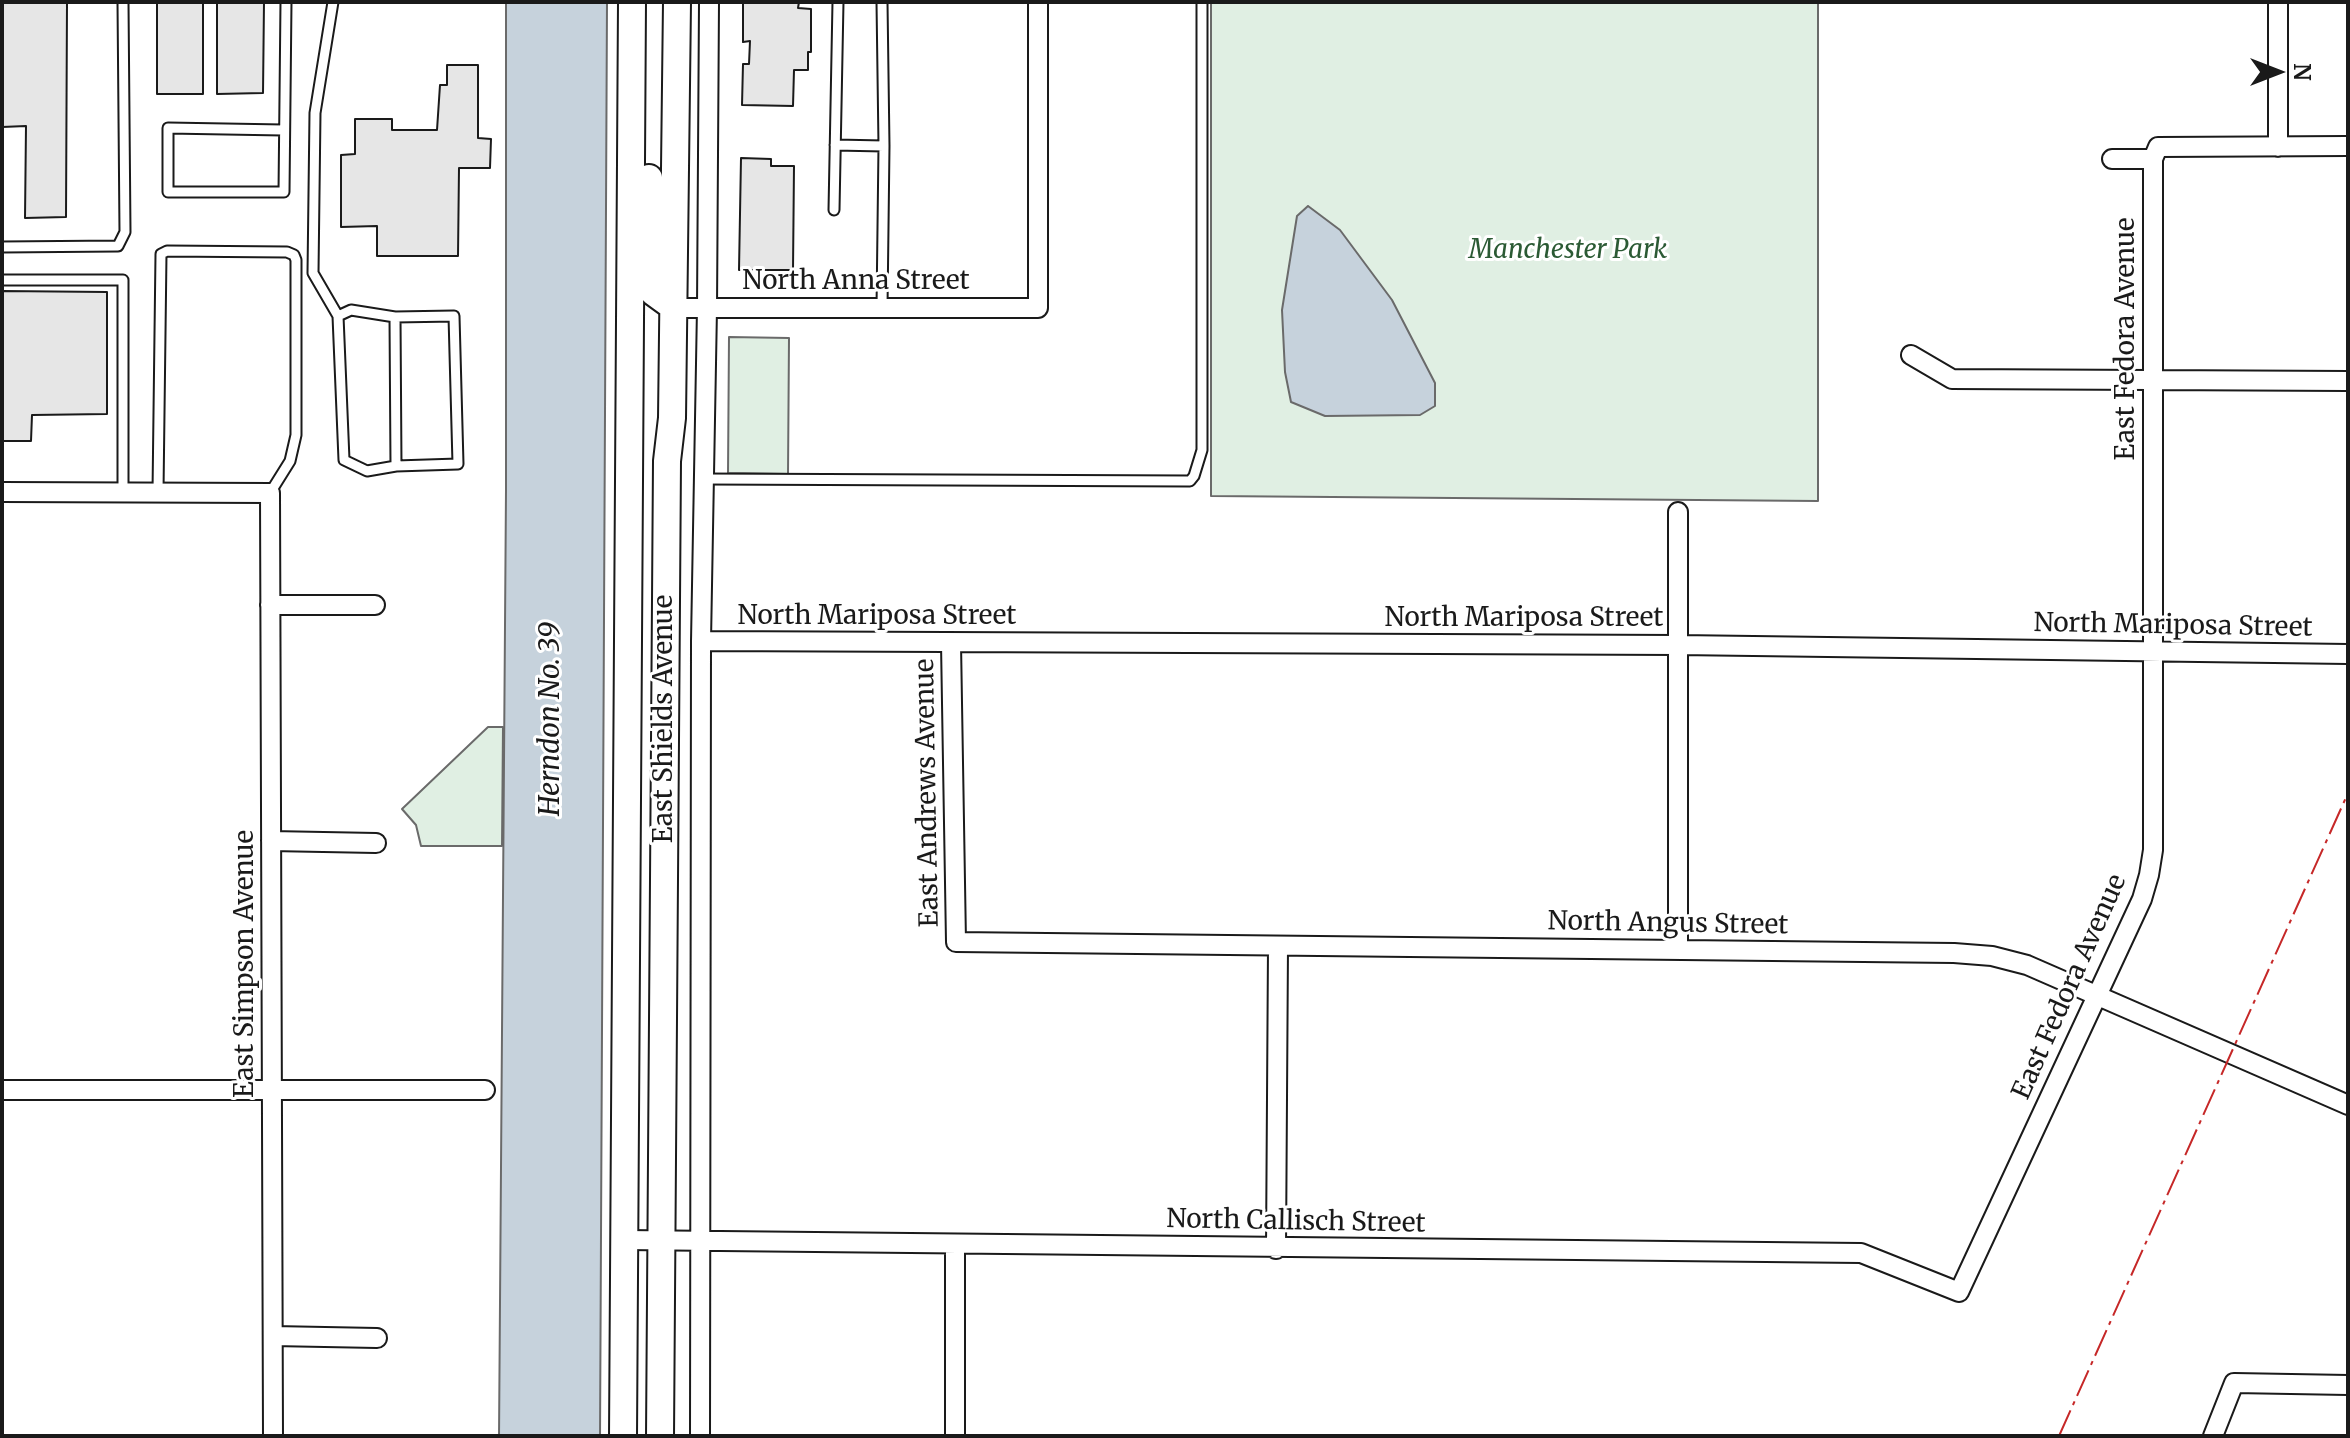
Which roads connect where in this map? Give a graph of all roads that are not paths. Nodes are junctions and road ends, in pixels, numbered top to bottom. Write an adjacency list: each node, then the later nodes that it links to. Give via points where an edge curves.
1 (123, 2): 21 (lane, via 125,232 118,246)
2 (286, 2): 13 (lane)
3 (333, 2): 26 (lane, via 315,113 313,273)
4 (632, 2): 12 (main road, East Shields Avenue)
5 (677, 2): 23 (main road, East Shields Avenue)
6 (709, 2): 24 (street)
7 (838, 2): 14 (lane)
8 (882, 2): 15 (lane)
9 (1038, 2): 25 (street, North Anna Street, via 1038,308)
10 (1202, 2): 32 (lane, via 1202,450 1190,481)
11 (2278, 2): 17 (street)
12 (632, 101): 23 (main road, via 649,177 650,280 653,292); 55 (main road, East Shields Avenue)
13 (283, 130): 13 (lane, via 284,192 168,192 168,128)
14 (835, 145): 15 (lane); 20 (lane)
15 (884, 146): 25 (lane)
16 (2348, 146): 17 (street)
17 (2278, 147): 19 (street, via 2158,147)
18 (2112, 159): 19 (street)
19 (2153, 159): 29 (street, East Fedora Avenue)
20 (834, 210)
21 (2, 247)
22 (2, 280): 34 (lane, via 123,280)
23 (675, 308): 24 (street, North Anna Street); 56 (main road, East Shields Avenue, via 667,461)
24 (707, 308): 25 (street, North Anna Street); 32 (street)
25 (882, 308)
26 (338, 316): 27 (lane, via 351,310); 31 (lane, via 344,460 367,471)
27 (395, 317): 31 (lane); 31 (lane, via 454,316 458,464)
28 (1911, 355): 29 (street, via 1952,379)
29 (2153, 381): 30 (street); 43 (street, East Fedora Avenue)
30 (2348, 381)
31 (396, 466)
32 (704, 479): 40 (street)
33 (2, 492): 34 (street)
34 (123, 492): 35 (street)
35 (158, 492): 36 (street); 36 (lane, via 161,254 287,252 296,260 296,435 290,461)
36 (270, 493): 38 (street, East Simpson Avenue)
37 (1678, 512): 42 (street)
38 (270, 605): 39 (street); 45 (street, East Simpson Avenue)
39 (375, 605)
40 (701, 641): 41 (street, North Mariposa Street); 57 (street)
41 (951, 643): 42 (street, North Mariposa Street); 47 (street, East Andrews Avenue)
42 (1679, 645): 43 (street, North Mariposa Street); 49 (street)
43 (2152, 652): 44 (street, North Mariposa Street); 50 (street, East Fedora Avenue, via 2153,850 2142,899)
44 (2348, 654)
45 (271, 841): 46 (street); 52 (street, East Simpson Avenue)
46 (376, 843)
47 (956, 942): 48 (street, North Angus Street)
48 (1278, 947): 49 (street, North Angus Street); 59 (street)
49 (1678, 950): 50 (street, North Angus Street, via 1992,956 2027,965)
50 (2097, 996): 54 (street, North Angus Street); 60 (street, East Fedora Avenue)
51 (2, 1090): 52 (street)
52 (272, 1090): 53 (street); 61 (street, East Simpson Avenue)
53 (485, 1090)
54 (2348, 1105)
55 (625, 1240): 56 (street, North Callisch Street); 65 (main road, East Shields Avenue)
56 (662, 1240): 57 (street, North Callisch Street); 66 (main road, East Shields Avenue)
57 (701, 1241): 58 (street, North Callisch Street); 67 (street)
58 (955, 1244): 59 (street, North Callisch Street); 68 (street)
59 (1276, 1249): 60 (street, North Callisch Street, via 1861,1253)
60 (1959, 1292)
61 (273, 1336): 62 (street); 64 (street, East Simpson Avenue)
62 (377, 1338)
63 (2348, 1385): 69 (street, via 2234,1383)
64 (273, 1436)
65 (623, 1436)
66 (660, 1436)
67 (700, 1436)
68 (955, 1436)
69 (2213, 1436)

